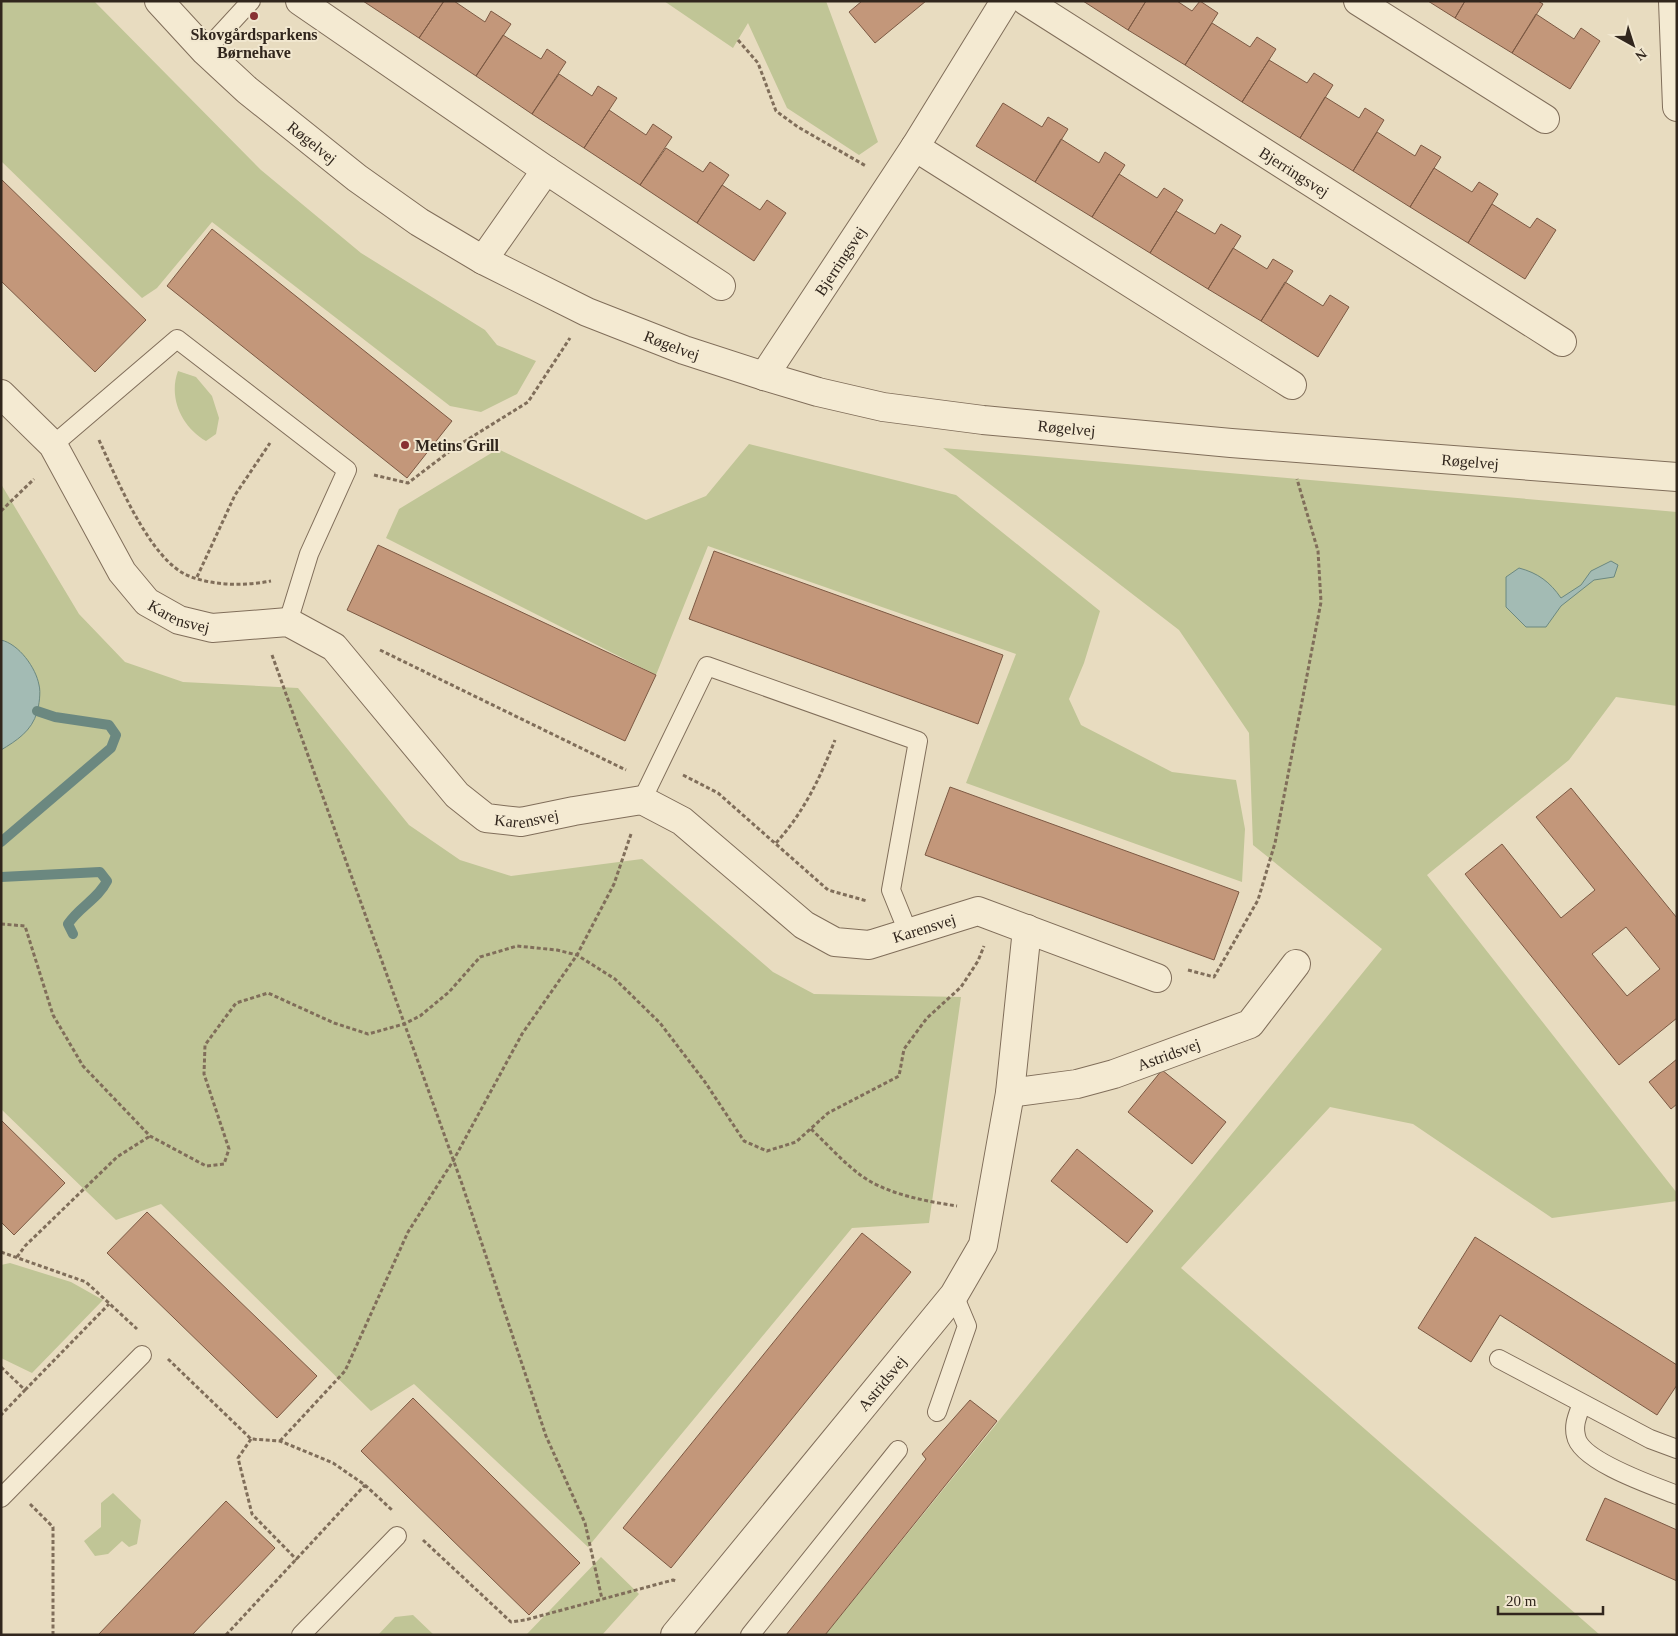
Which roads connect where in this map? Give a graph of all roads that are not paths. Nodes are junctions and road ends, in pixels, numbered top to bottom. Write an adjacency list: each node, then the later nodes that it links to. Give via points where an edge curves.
1 (159, 1): 8 (street, Røgelvej)
2 (250, 1): 8 (lane)
3 (300, 1): 12 (street)
4 (1005, 1): 11 (street, Bjerringsvej)
5 (1026, 1): 15 (street, Bjerringsvej)
6 (1358, 1): 10 (street)
7 (1673, 1): 9 (street)
8 (205, 51): 13 (street, Røgelvej, via 247,90 357,178 419,222)
9 (1677, 107)
10 (1545, 119)
11 (915, 147): 16 (street, Bjerringsvej); 17 (street)
12 (546, 170): 13 (street); 14 (street)
13 (483, 260): 16 (street, Røgelvej, via 587,312 684,350)
14 (721, 286)
15 (1562, 342)
16 (764, 376): 20 (street, Røgelvej, via 818,392 901,410 983,420 1288,448)
17 (1292, 385)
18 (1, 394): 19 (street, Karensvej)
19 (53, 446): 21 (street, Karensvej, via 122,572 147,602 179,620 212,628); 21 (lane, via 177,339 347,470 309,554)
20 (1677, 477)
21 (288, 622): 22 (street, Karensvej, via 334,647 457,795 486,818 521,822)
22 (646, 791): 24 (street, Karensvej, via 804,925 835,942 869,945); 24 (lane, via 708,666 918,742 892,890)
23 (1027, 929): 24 (street, Karensvej, via 978,911); 26 (street, Karensvej); 27 (street, Astridsvej)
24 (908, 932)
25 (1296, 964): 27 (street, Astridsvej, via 1250,1024 1114,1074 1077,1084)
26 (1156, 978)
27 (1010, 1093): 28 (street, Astridsvej, via 984,1245)
28 (954, 1295): 32 (lane, via 967,1326); 39 (street, Astridsvej)
29 (142, 1355): 35 (lane)
30 (1499, 1359): 31 (lane)
31 (1582, 1403): 33 (lane, via 1650,1439); 36 (lane, via 1575,1422 1576,1439 1586,1452 1609,1466)
32 (937, 1412)
33 (1677, 1449)
34 (898, 1450): 40 (lane)
35 (7, 1493)
36 (1677, 1495)
37 (397, 1536): 38 (lane)
38 (301, 1635)
39 (675, 1635)
40 (750, 1635)

